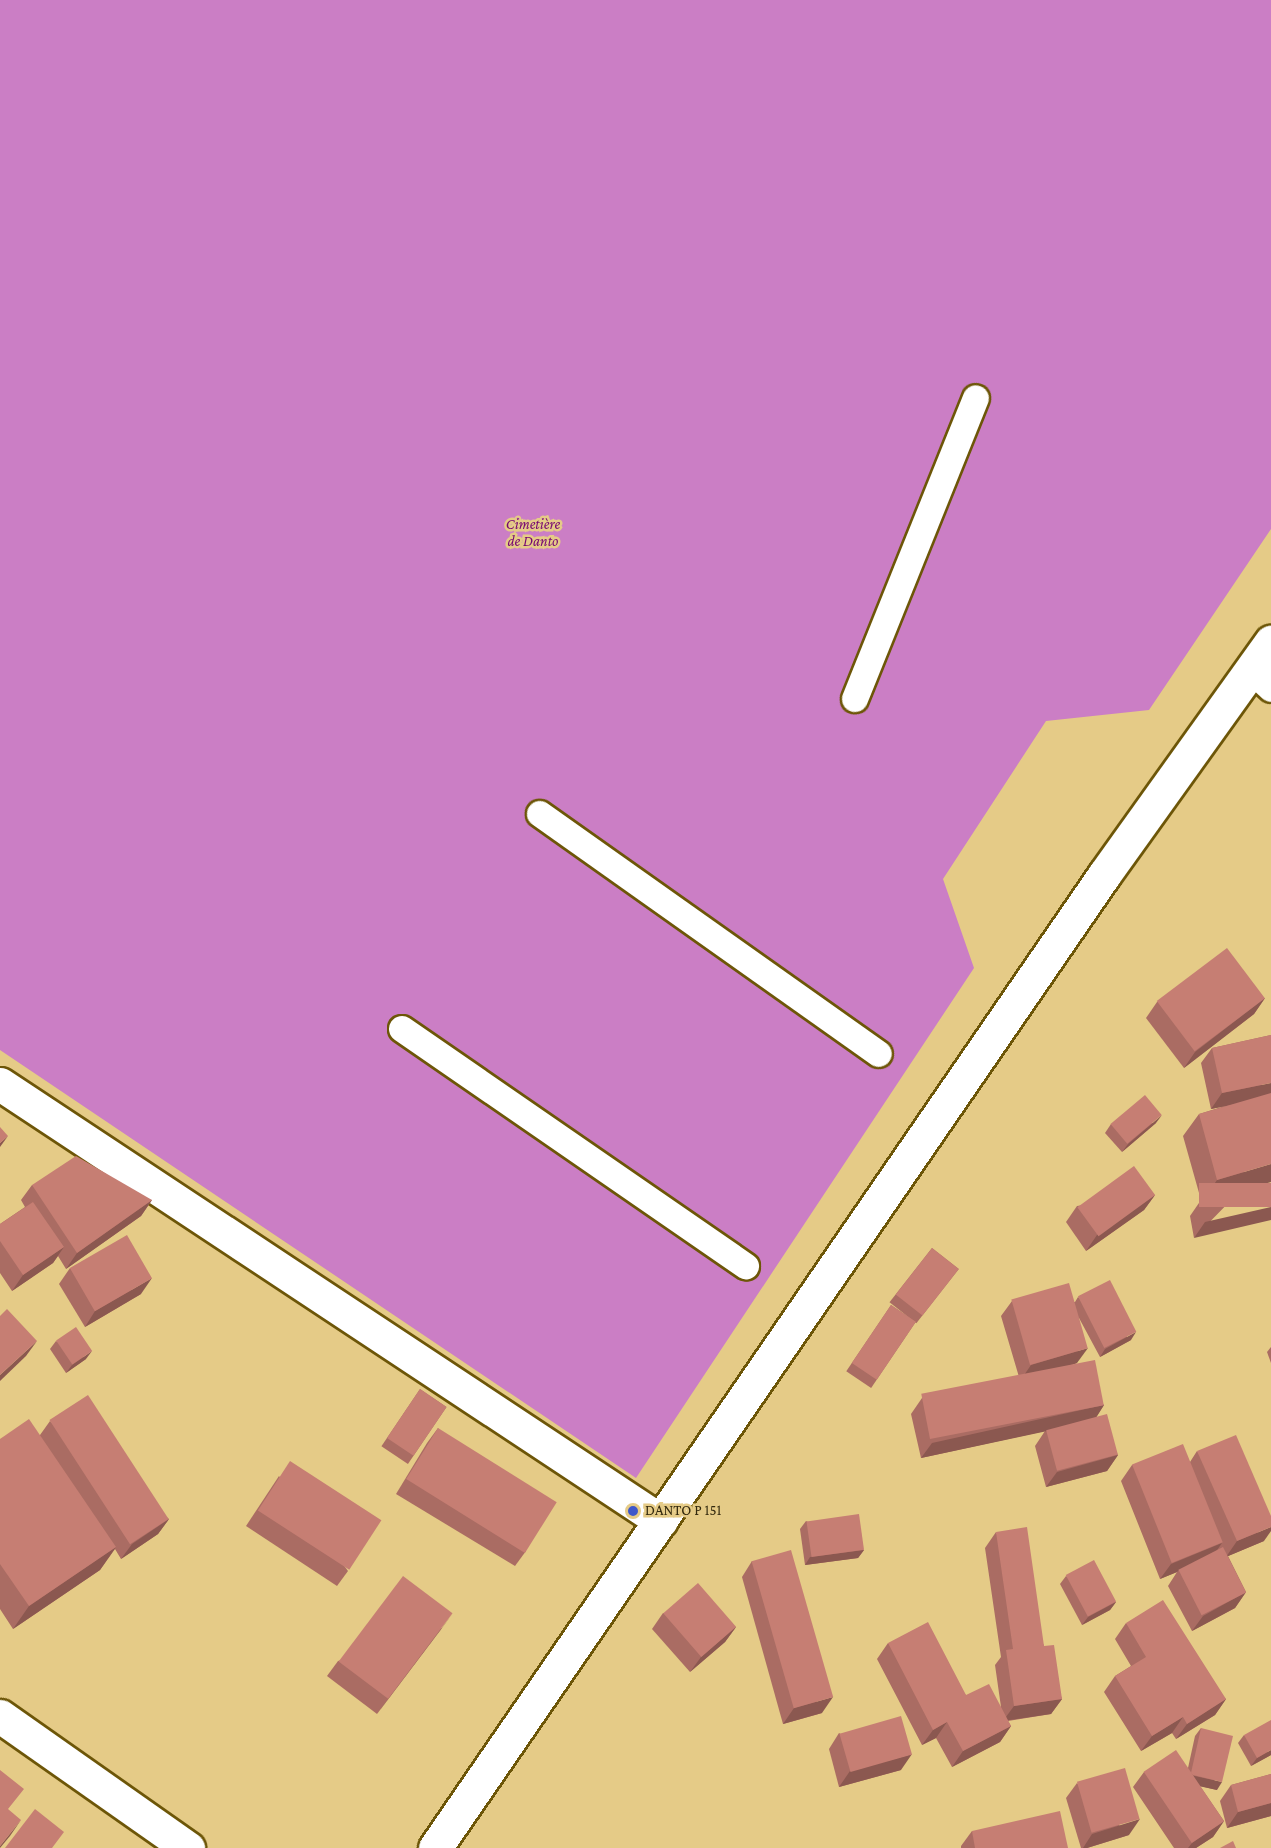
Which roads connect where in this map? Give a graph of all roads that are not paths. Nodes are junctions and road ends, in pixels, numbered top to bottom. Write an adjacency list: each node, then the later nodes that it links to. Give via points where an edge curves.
1 (976, 398): 4 (lane)
2 (1271, 642): 3 (street)
3 (1262, 680): 10 (street, via 1104,875)
4 (855, 699)
5 (540, 814): 7 (lane)
6 (402, 1029): 9 (lane)
7 (879, 1054)
8 (0, 1084): 10 (street)
9 (746, 1266)
10 (661, 1521): 13 (street)
11 (0, 1716): 12 (street)
12 (188, 1848)
13 (435, 1848)

